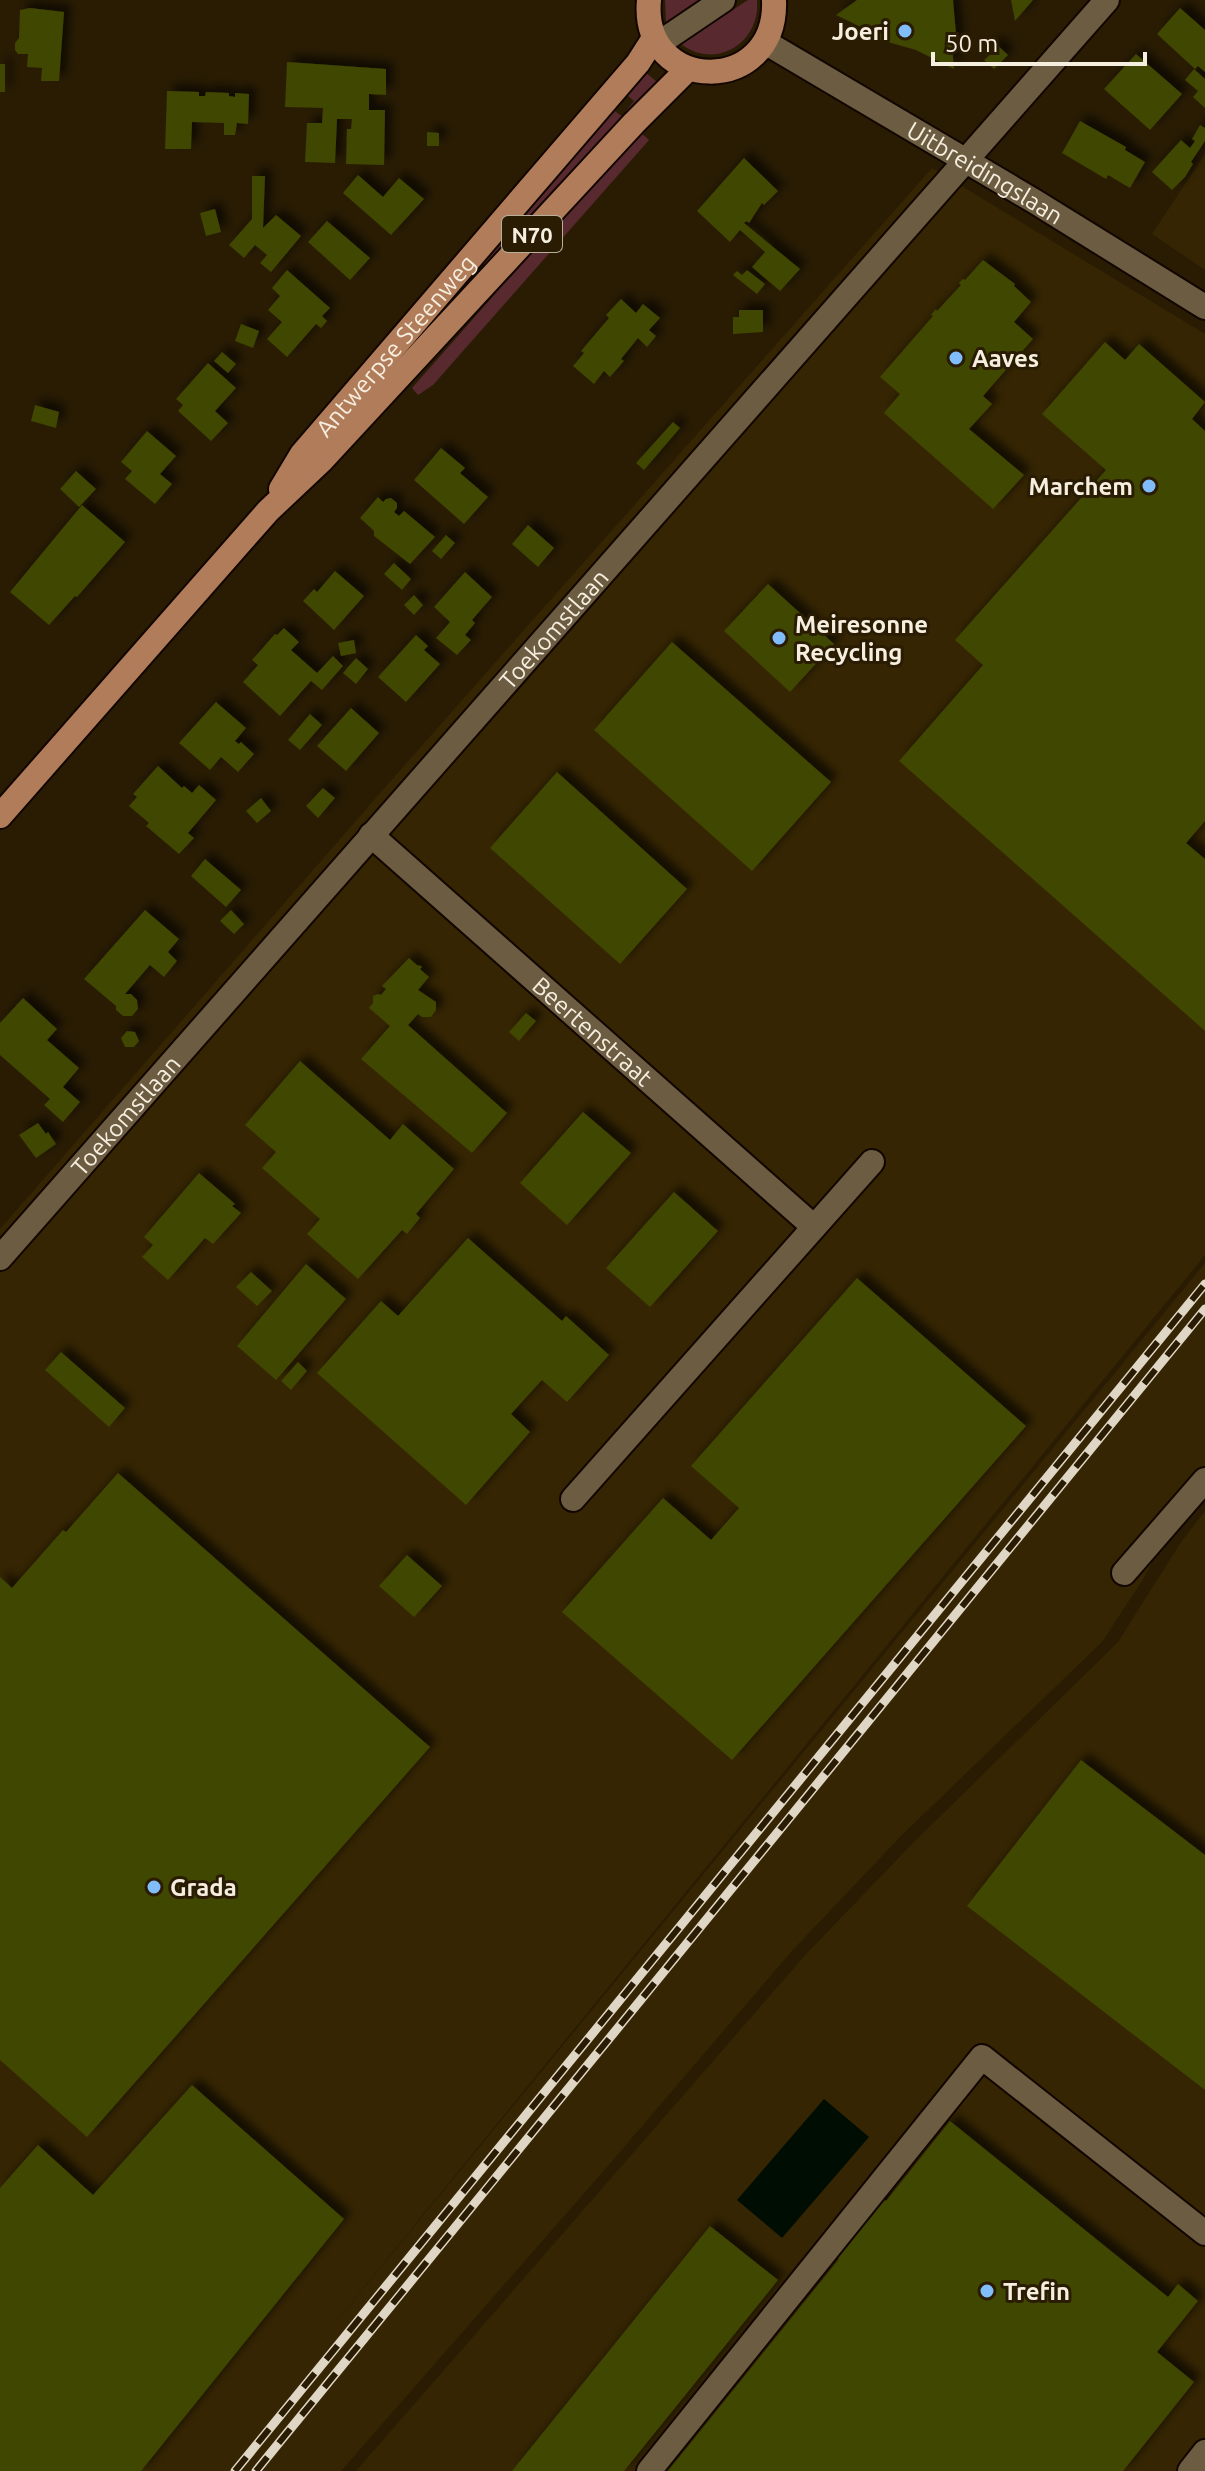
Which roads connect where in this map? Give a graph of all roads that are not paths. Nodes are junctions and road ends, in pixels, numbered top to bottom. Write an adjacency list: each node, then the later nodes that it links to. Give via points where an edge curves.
1 (649, 0): 5 (main road)
2 (723, 0): 5 (street)
3 (774, 0): 6 (main road)
4 (1107, 0): 8 (street, Toekomstlaan)
5 (656, 41): 7 (main road); 10 (main road, Antwerpse Steenweg / N70, via 302,454)
6 (765, 42): 7 (main road, via 726,71); 8 (street, Uitbreidingslaan)
7 (687, 70): 10 (main road, Antwerpse Steenweg / N70)
8 (966, 161): 9 (street, Uitbreidingslaan); 12 (street, Toekomstlaan)
9 (1205, 307)
10 (268, 511): 11 (main road, Antwerpse Steenweg / N70)
11 (0, 816)
12 (371, 835): 14 (street, Beertenstraat); 15 (street, Toekomstlaan)
13 (872, 1162): 14 (street)
14 (814, 1227): 17 (street)
15 (0, 1258)
16 (1205, 1480): 18 (street)
17 (573, 1499)
18 (1124, 1573)
19 (1205, 2233): 21 (street, via 982,2057)
20 (1205, 2452): 22 (street)
21 (649, 2471)
22 (1190, 2471)

